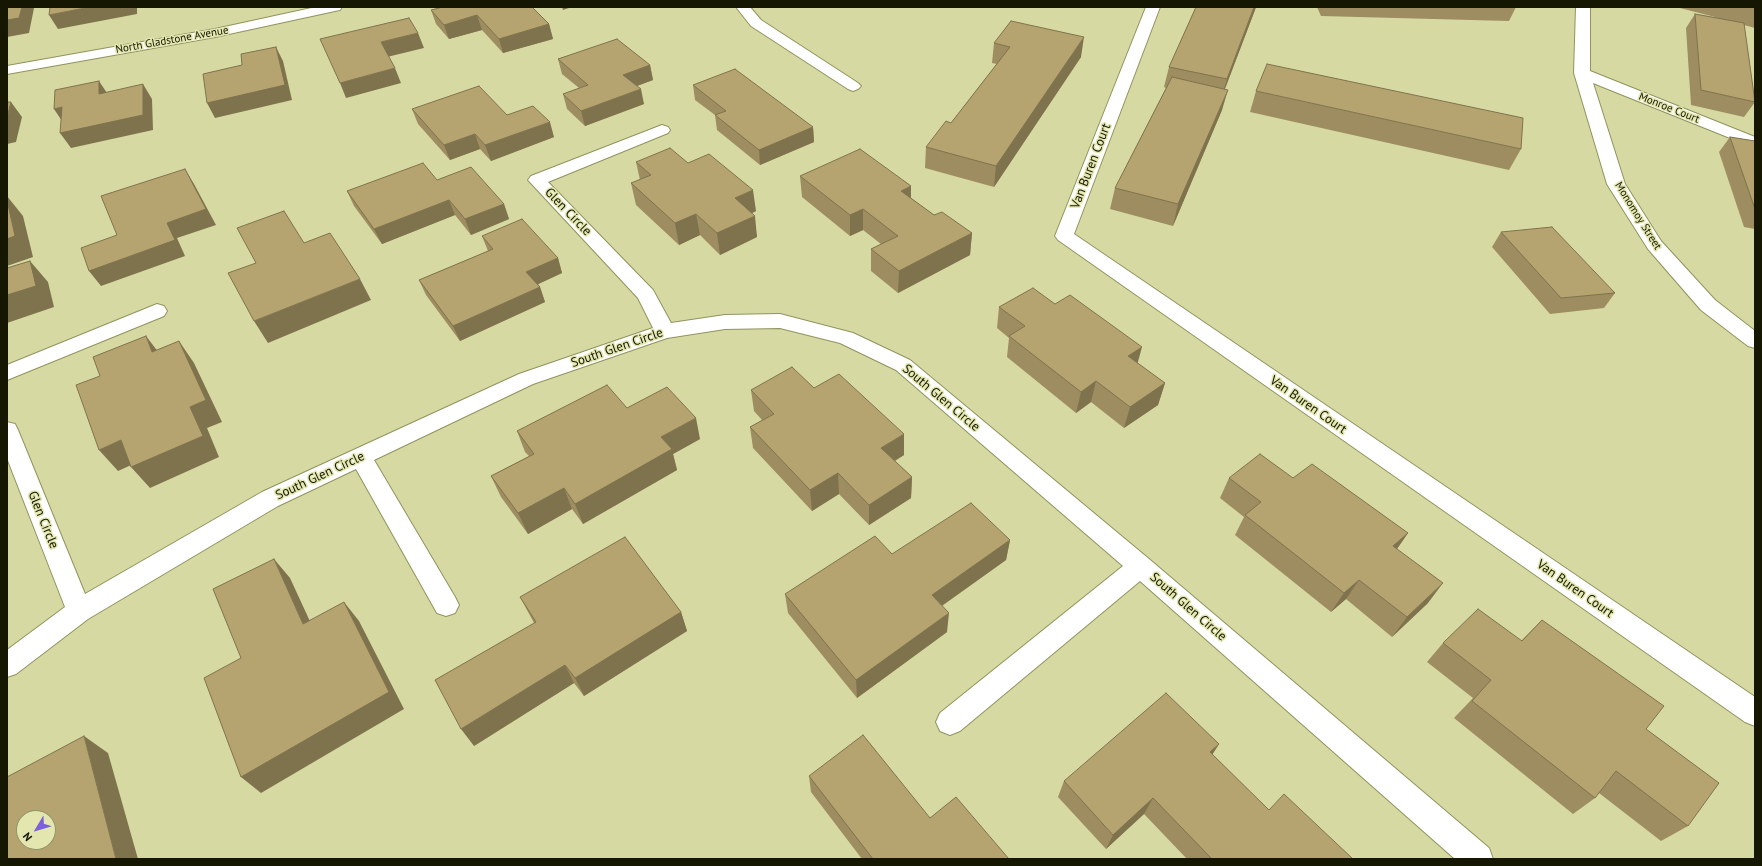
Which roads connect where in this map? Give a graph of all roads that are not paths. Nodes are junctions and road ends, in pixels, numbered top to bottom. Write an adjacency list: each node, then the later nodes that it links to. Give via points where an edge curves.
1 (335, 7): 5 (street, North Gladstone Avenue, via 215,33)
2 (743, 7): 7 (street, via 756,22)
3 (1153, 7): 20 (street, Van Buren Court, via 1064,236)
4 (1583, 7): 6 (street, Monomoy Street)
5 (7, 70)
6 (1582, 73): 9 (street, Monroe Court); 12 (street, Monomoy Street, via 1616,184 1654,245 1708,305)
7 (853, 86)
8 (662, 130): 11 (street, Glen Circle, via 537,180 646,295)
9 (1755, 143)
10 (157, 311): 13 (street)
11 (665, 331): 15 (street, South Glen Circle, via 526,378); 16 (street, South Glen Circle, via 725,322 780,321 846,338 903,365)
12 (1755, 342)
13 (7, 373)
14 (7, 430): 18 (street, Glen Circle)
15 (360, 458): 17 (street); 18 (street, South Glen Circle, via 270,499)
16 (1140, 566): 21 (street); 22 (street, South Glen Circle)
17 (446, 605)
18 (79, 611): 19 (street, South Glen Circle)
19 (7, 665)
20 (1755, 713)
21 (950, 722)
22 (1478, 859)

